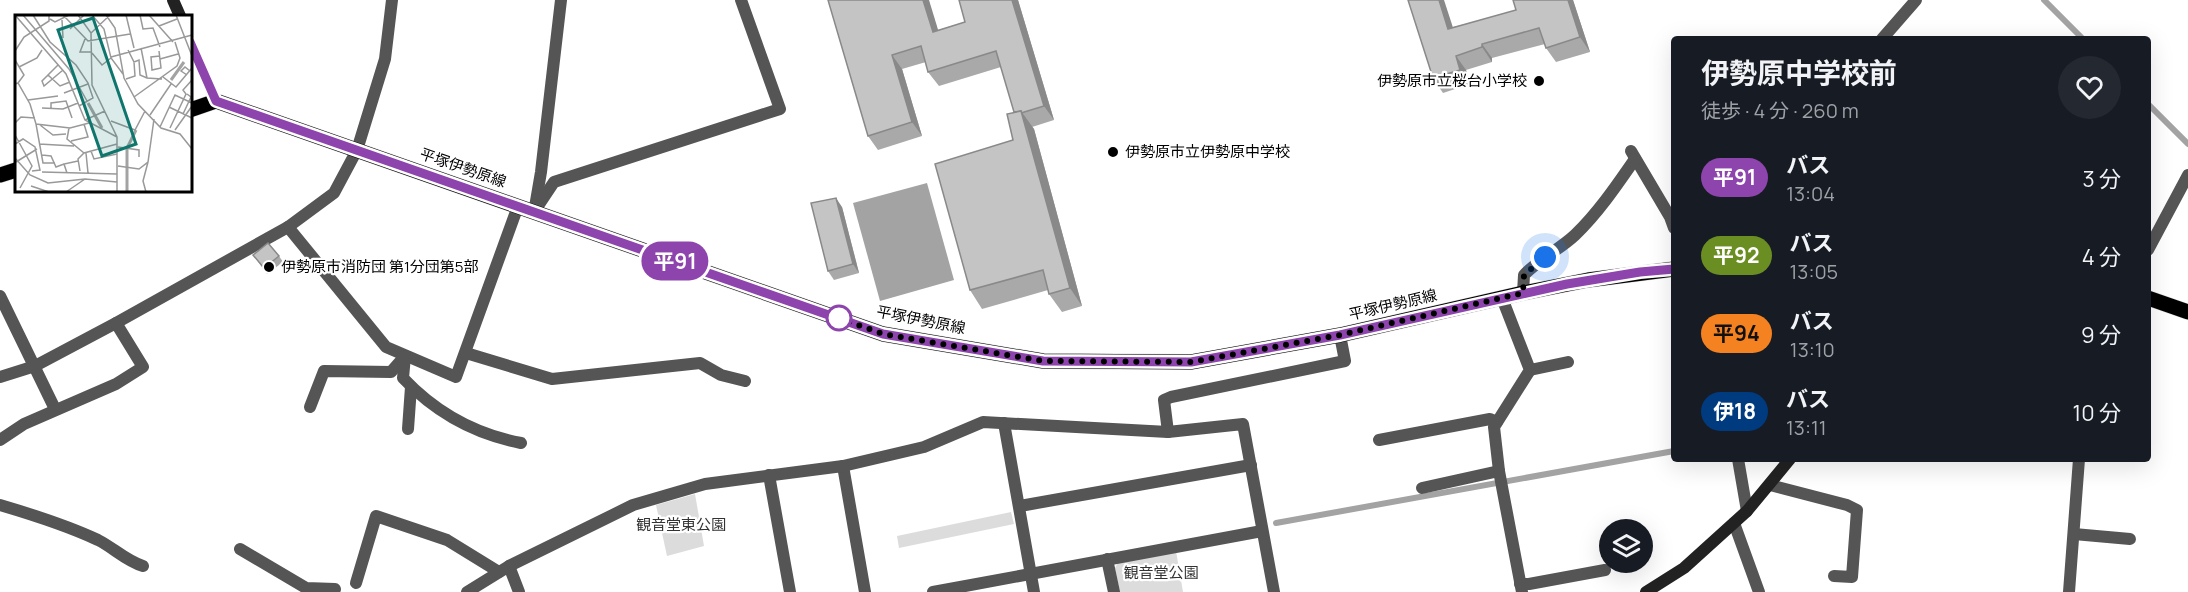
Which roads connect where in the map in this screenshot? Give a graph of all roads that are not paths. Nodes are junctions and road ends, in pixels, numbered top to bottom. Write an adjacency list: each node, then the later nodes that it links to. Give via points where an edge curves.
1 (172, 0): 6 (street)
2 (392, 0): 11 (street, via 385,58)
3 (561, 0): 16 (street)
4 (741, 0): 16 (street, via 780,110 554,182)
5 (1916, 0): 7 (street)
6 (180, 15)
7 (1885, 36)
8 (192, 47): 9 (street)
9 (216, 101): 10 (main road); 11 (main road, 平塚伊勢原線)
10 (192, 109)
11 (357, 150): 15 (main road, 平塚伊勢原線); 18 (street, via 334,193)
12 (15, 170): 13 (main road)
13 (0, 175)
14 (2188, 175): 19 (street)
15 (518, 206): 16 (main road, 平塚伊勢原線); 28 (street)
16 (534, 212): 27 (main road, 平塚伊勢原線, via 883,334 1043,361 1191,362)
17 (1671, 220): 21 (street, via 1633,155 1610,194 1575,236 1524,275)
18 (288, 227): 26 (street); 29 (street, via 386,347)
19 (2151, 244)
20 (1671, 269): 21 (main road, 平塚伊勢原線)
21 (1523, 293): 23 (main road, 平塚伊勢原線)
22 (0, 297): 31 (street)
23 (1502, 298): 27 (main road, 平塚伊勢原線); 32 (street)
24 (2151, 299): 25 (main road)
25 (2188, 312)
26 (116, 323): 31 (street); 37 (street, via 143,367 116,384)
27 (1340, 335): 41 (street, via 1345,361 1164,400)
28 (466, 353): 29 (street, via 456,377); 34 (street, via 552,379 700,363 721,375)
29 (405, 356): 35 (street, via 403,378); 36 (street, via 391,372 324,371)
30 (1568, 362): 32 (street)
31 (34, 366): 33 (street); 37 (street)
32 (1530, 370): 38 (street)
33 (0, 377)
34 (745, 381)
35 (411, 387): 40 (street); 44 (street, via 452,418 494,437)
36 (310, 407)
37 (56, 408): 42 (street)
38 (1497, 422): 43 (street, via 1490,419); 50 (street, via 1494,427)
39 (1004, 423): 41 (street); 49 (street, via 983,422 924,447); 55 (street)
40 (408, 429)
41 (1168, 432): 48 (street, via 1243,424)
42 (0, 440)
43 (1379, 441)
44 (521, 442)
45 (1739, 462): 56 (street)
46 (1788, 462): 52 (street)
47 (2079, 462): 59 (street)
48 (1251, 465): 55 (street); 58 (street)
49 (843, 466): 51 (street); 74 (street)
50 (1499, 471): 53 (street); 69 (street)
51 (769, 475): 64 (street, via 705,484 633,505); 73 (street)
52 (1770, 484): 56 (street); 67 (street, via 1857,510 1856,578)
53 (1422, 488)
54 (0, 505): 63 (street, via 67,525)
55 (1020, 506): 66 (street)
56 (1747, 511): 57 (street)
57 (1734, 523): 79 (street, via 1684,567); 80 (street)
58 (1262, 531): 62 (street); 78 (street)
59 (2074, 534): 60 (street); 81 (street)
60 (2130, 539)
61 (240, 549): 70 (street, via 306,588)
62 (1107, 559): 66 (street); 77 (street)
63 (143, 566)
64 (504, 569): 68 (street, via 447,540 376,516); 71 (street); 72 (street)
65 (1599, 571): 69 (street)
66 (1032, 573): 75 (street); 76 (street)
67 (1834, 576)
68 (356, 583)
69 (1521, 588)
70 (334, 592)
71 (467, 592)
72 (519, 592)
73 (790, 592)
74 (865, 592)
75 (933, 592)
76 (1034, 592)
77 (1114, 592)
78 (1274, 592)
79 (1646, 592)
80 (1758, 592)
81 (2069, 592)

